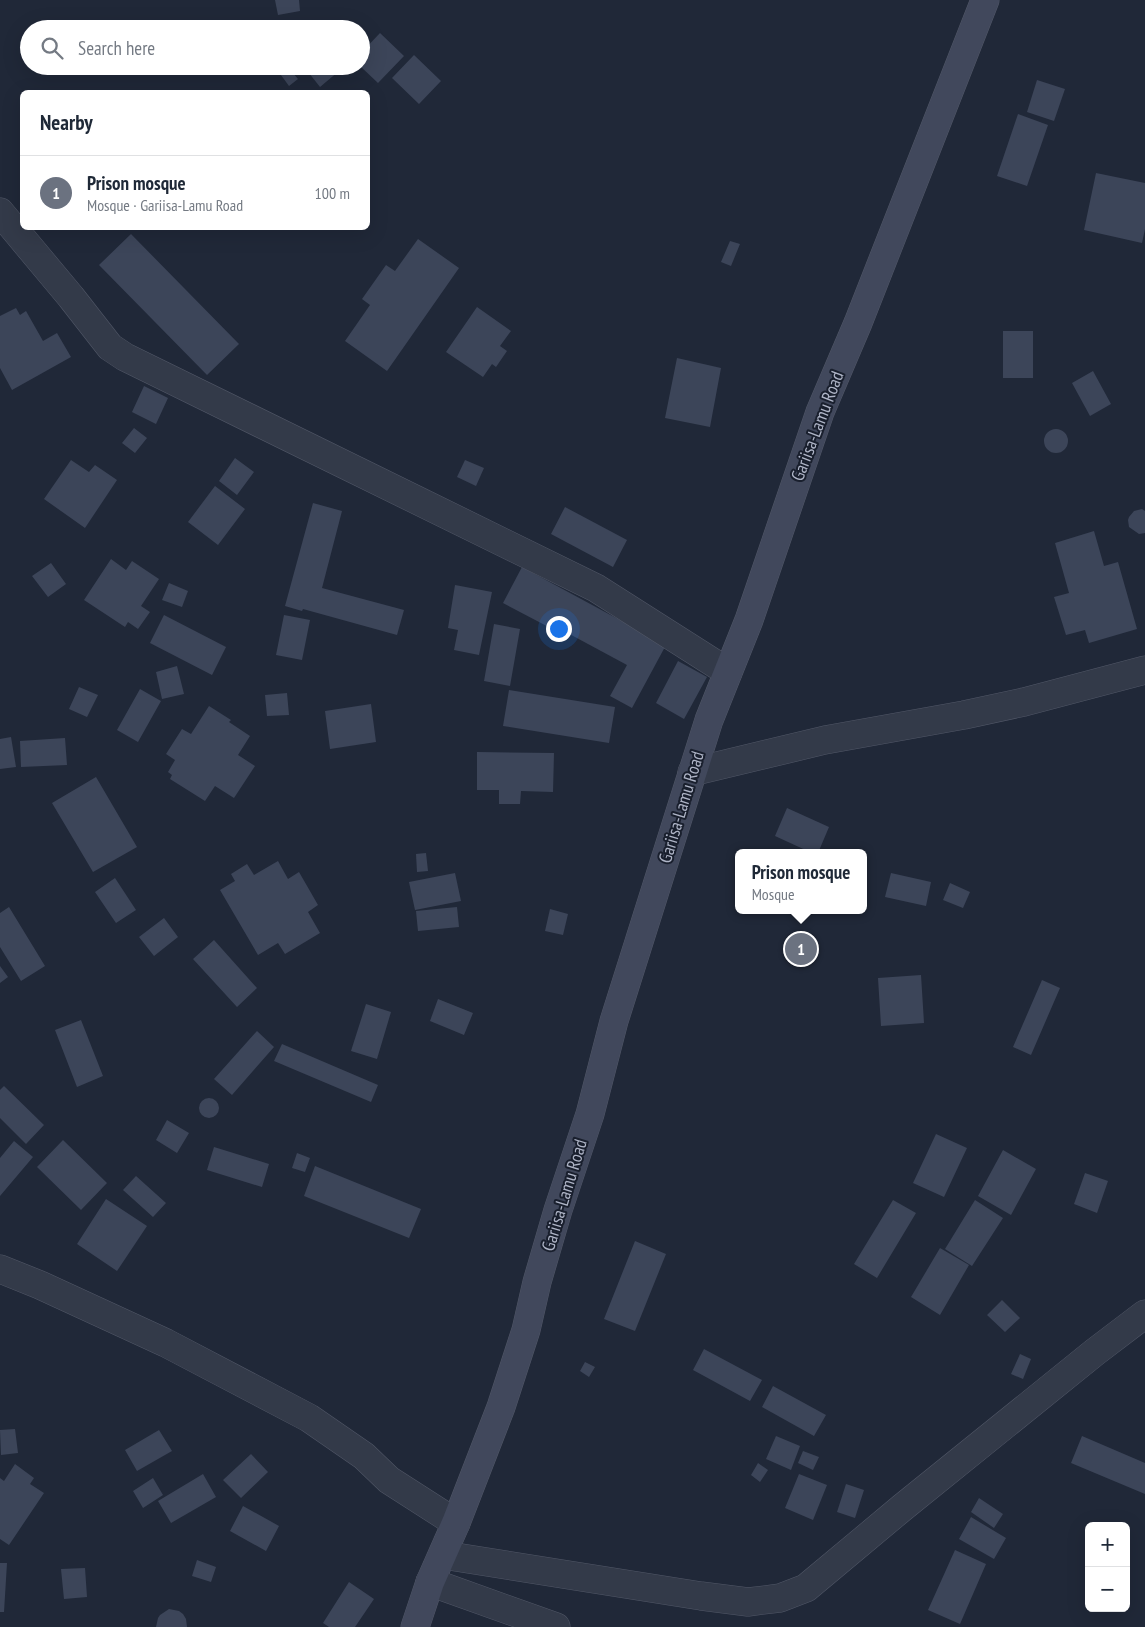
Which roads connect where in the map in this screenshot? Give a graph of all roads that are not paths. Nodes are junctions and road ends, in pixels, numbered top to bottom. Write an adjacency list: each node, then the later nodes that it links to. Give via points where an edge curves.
1 (986, 0): 4 (street, Gariisa-Lamu Road, via 820,412)
2 (0, 212): 4 (street, via 110,347 125,357 596,588)
3 (1145, 670): 5 (street, via 1024,702 825,740)
4 (728, 672): 5 (street, Gariisa-Lamu Road)
5 (692, 772): 8 (street, Gariisa-Lamu Road, via 620,1003 590,1114 558,1210 526,1330 501,1407)
6 (0, 1268): 8 (street, via 166,1343 309,1418 364,1456 389,1480)
7 (1145, 1314): 9 (street, via 903,1506 806,1588 780,1598 748,1602)
8 (456, 1523): 9 (street, Gariisa-Lamu Road)
9 (443, 1555): 10 (street, Gariisa-Lamu Road)
10 (430, 1582): 11 (street, Gariisa-Lamu Road); 12 (street)
11 (415, 1627)
12 (556, 1627)

